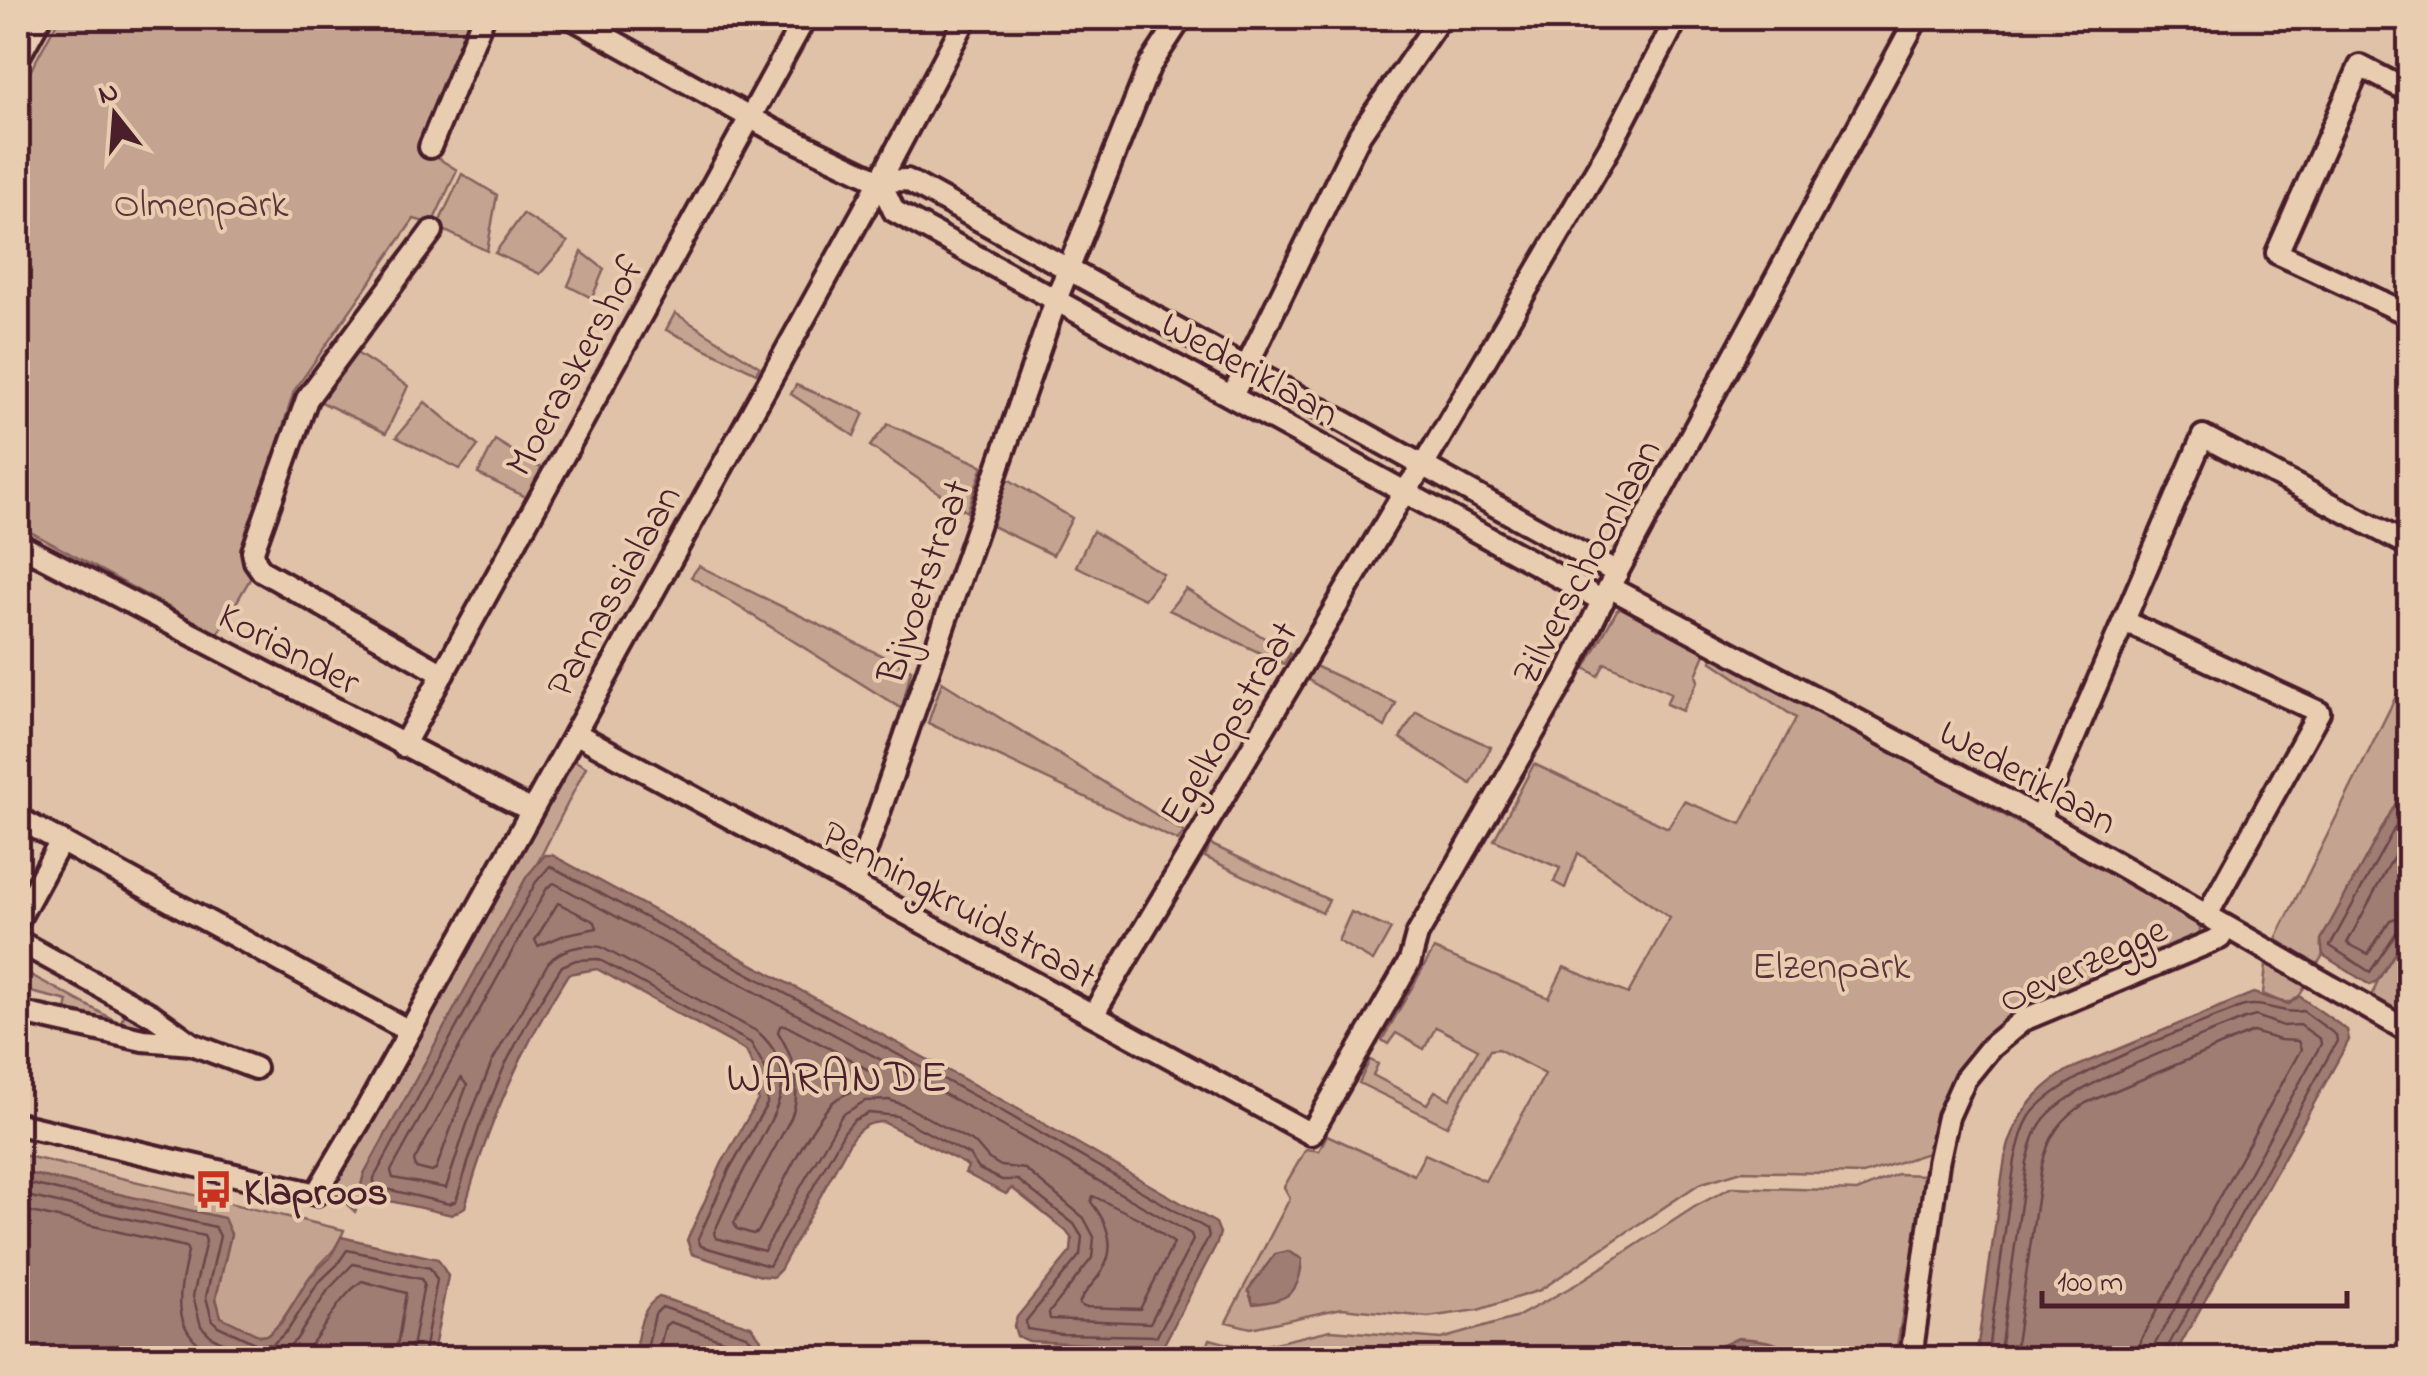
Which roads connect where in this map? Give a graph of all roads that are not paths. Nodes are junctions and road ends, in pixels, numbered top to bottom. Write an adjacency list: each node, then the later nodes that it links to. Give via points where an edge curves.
1 (40, 18): 10 (street)
2 (483, 18): 13 (street)
3 (572, 18): 12 (street, Wederiklaan)
4 (805, 18): 12 (street, Moeraskershof)
5 (966, 18): 14 (street, Parnassialaan)
6 (1182, 18): 16 (street, Bijvoetstraat, via 1149,67)
7 (1440, 18): 19 (street, via 1360,134)
8 (1677, 18): 21 (street, Egelkopstraat, via 1612,145)
9 (1918, 18): 25 (street, Zilverschoonlaan)
10 (18, 58)
11 (2410, 92): 18 (street, via 2360,66 2276,253)
12 (750, 117): 14 (street, Wederiklaan); 27 (street, Moeraskershof)
13 (430, 147)
14 (880, 181): 16 (street, Wederiklaan, via 907,180); 17 (street, Wederiklaan, via 894,211); 28 (street, Parnassialaan)
15 (432, 232): 27 (street, via 306,399 254,561)
16 (1070, 270): 17 (street, Bijvoetstraat); 19 (street, Wederiklaan)
17 (1056, 300): 20 (street, Wederiklaan); 34 (street, Bijvoetstraat)
18 (2410, 315)
19 (1247, 369): 20 (street); 21 (street, Wederiklaan)
20 (1232, 396): 22 (street, Wederiklaan)
21 (1423, 466): 22 (street, Egelkopstraat); 25 (street, Wederiklaan)
22 (1404, 491): 25 (street, Wederiklaan); 40 (street, Egelkopstraat)
23 (18, 544): 29 (street, Koriander)
24 (2410, 546): 26 (street, via 2203,436)
25 (1610, 587): 32 (street, Wederiklaan); 46 (street, Zilverschoonlaan)
26 (2126, 622): 32 (street); 35 (street, via 2320,712)
27 (443, 674): 29 (street, Moeraskershof)
28 (574, 733): 30 (street, Parnassialaan); 34 (street, Penningkruidstraat)
29 (403, 746): 30 (street, Koriander)
30 (530, 810): 41 (street, Parnassialaan)
31 (18, 818): 33 (street)
32 (2039, 819): 35 (street, Wederiklaan)
33 (61, 841): 36 (street); 41 (street)
34 (854, 885): 40 (street, Penningkruidstraat)
35 (2206, 915): 37 (street, Wederiklaan)
36 (18, 920)
37 (2225, 928): 42 (street, Wederiklaan); 47 (street, Oeverzegge, via 2220,938 2023,1020 1965,1080 1948,1116 1938,1163)
38 (18, 942): 43 (street)
39 (18, 1012): 43 (street, via 142,1040)
40 (1092, 1015): 46 (street, Penningkruidstraat)
41 (409, 1032): 45 (street, Parnassialaan, via 316,1194)
42 (2410, 1032)
43 (192, 1044): 44 (street)
44 (255, 1068)
45 (18, 1124)
46 (1312, 1134)
47 (1911, 1358)

